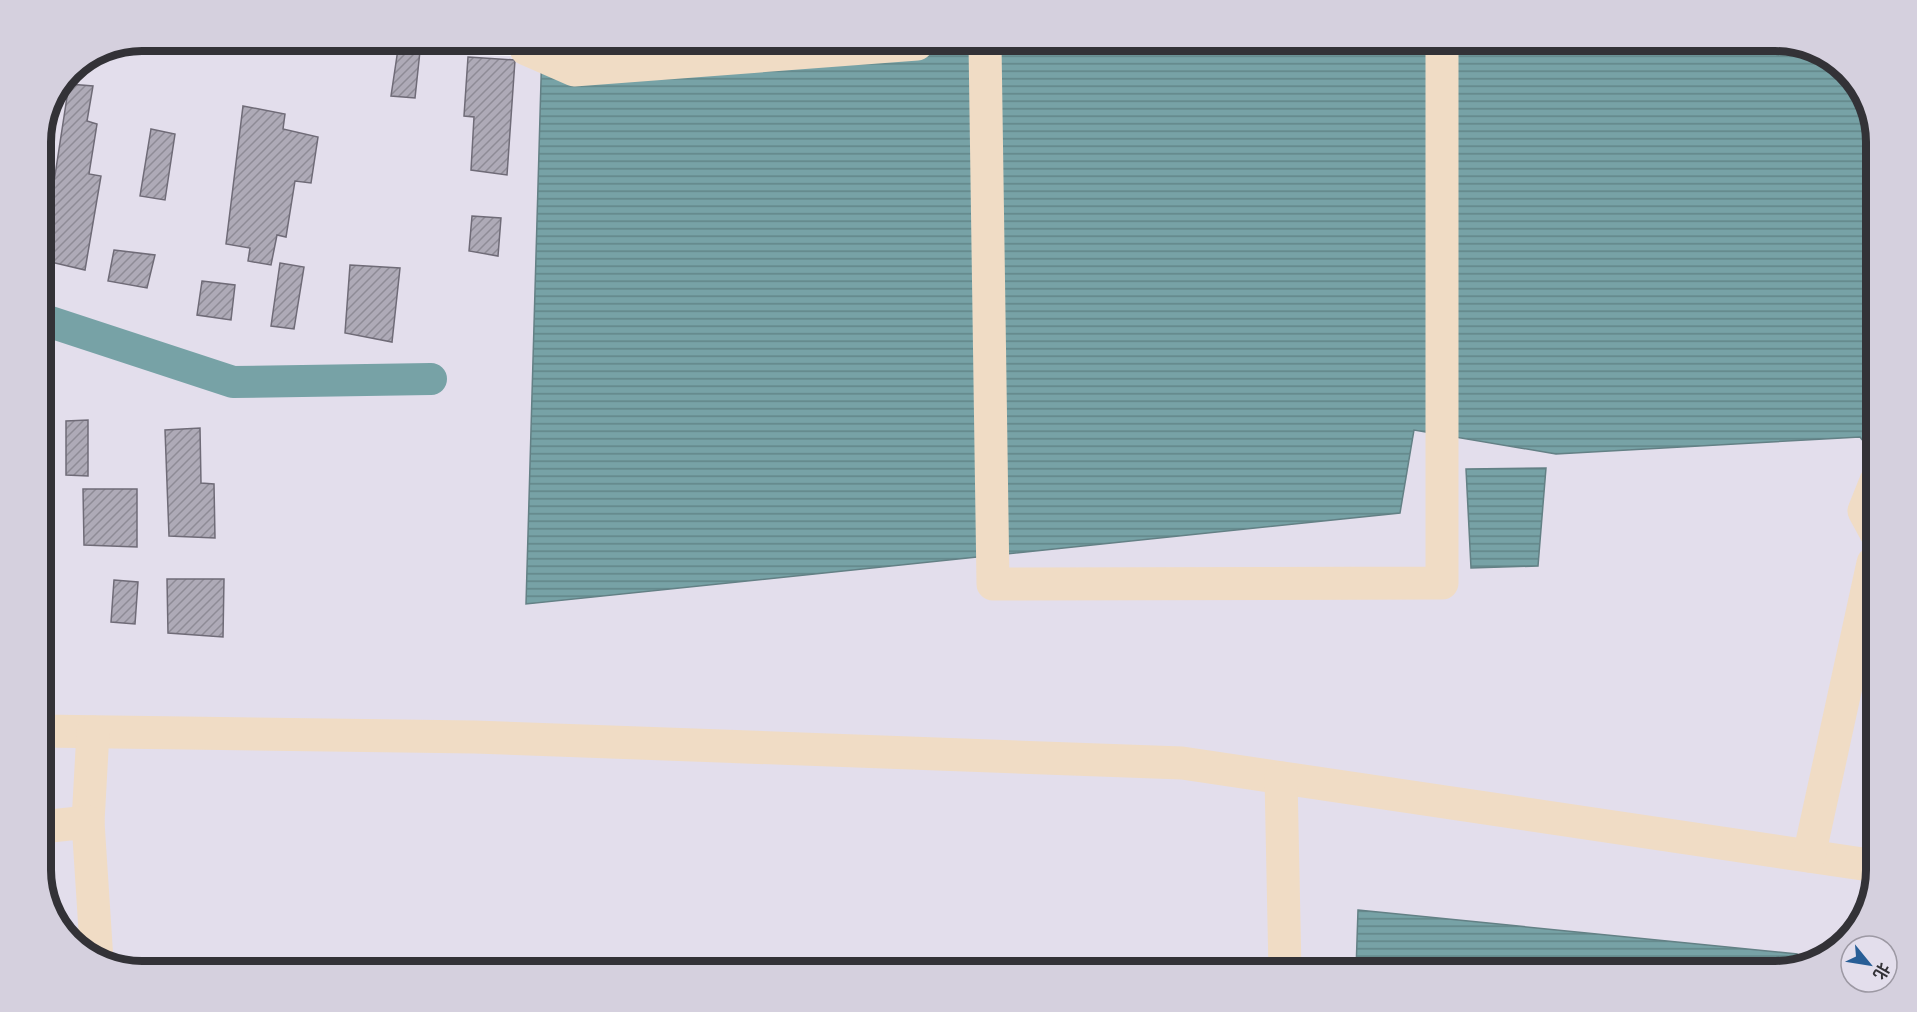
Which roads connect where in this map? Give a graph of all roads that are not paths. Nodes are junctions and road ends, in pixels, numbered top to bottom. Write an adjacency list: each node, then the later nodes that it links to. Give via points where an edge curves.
1 (534, 51): 2 (street, via 574,70)
2 (825, 51)
3 (985, 51): 4 (street, via 993,584 1442,583)
4 (1442, 51)
5 (1866, 595): 11 (street)
6 (51, 731): 7 (street)
7 (93, 732): 8 (street, via 475,737 1182,763); 9 (street)
8 (1281, 778): 11 (street); 14 (street)
9 (88, 822): 10 (street); 13 (street)
10 (51, 825)
11 (1809, 856): 12 (street)
12 (1866, 865)
13 (96, 949)
14 (1285, 961)

